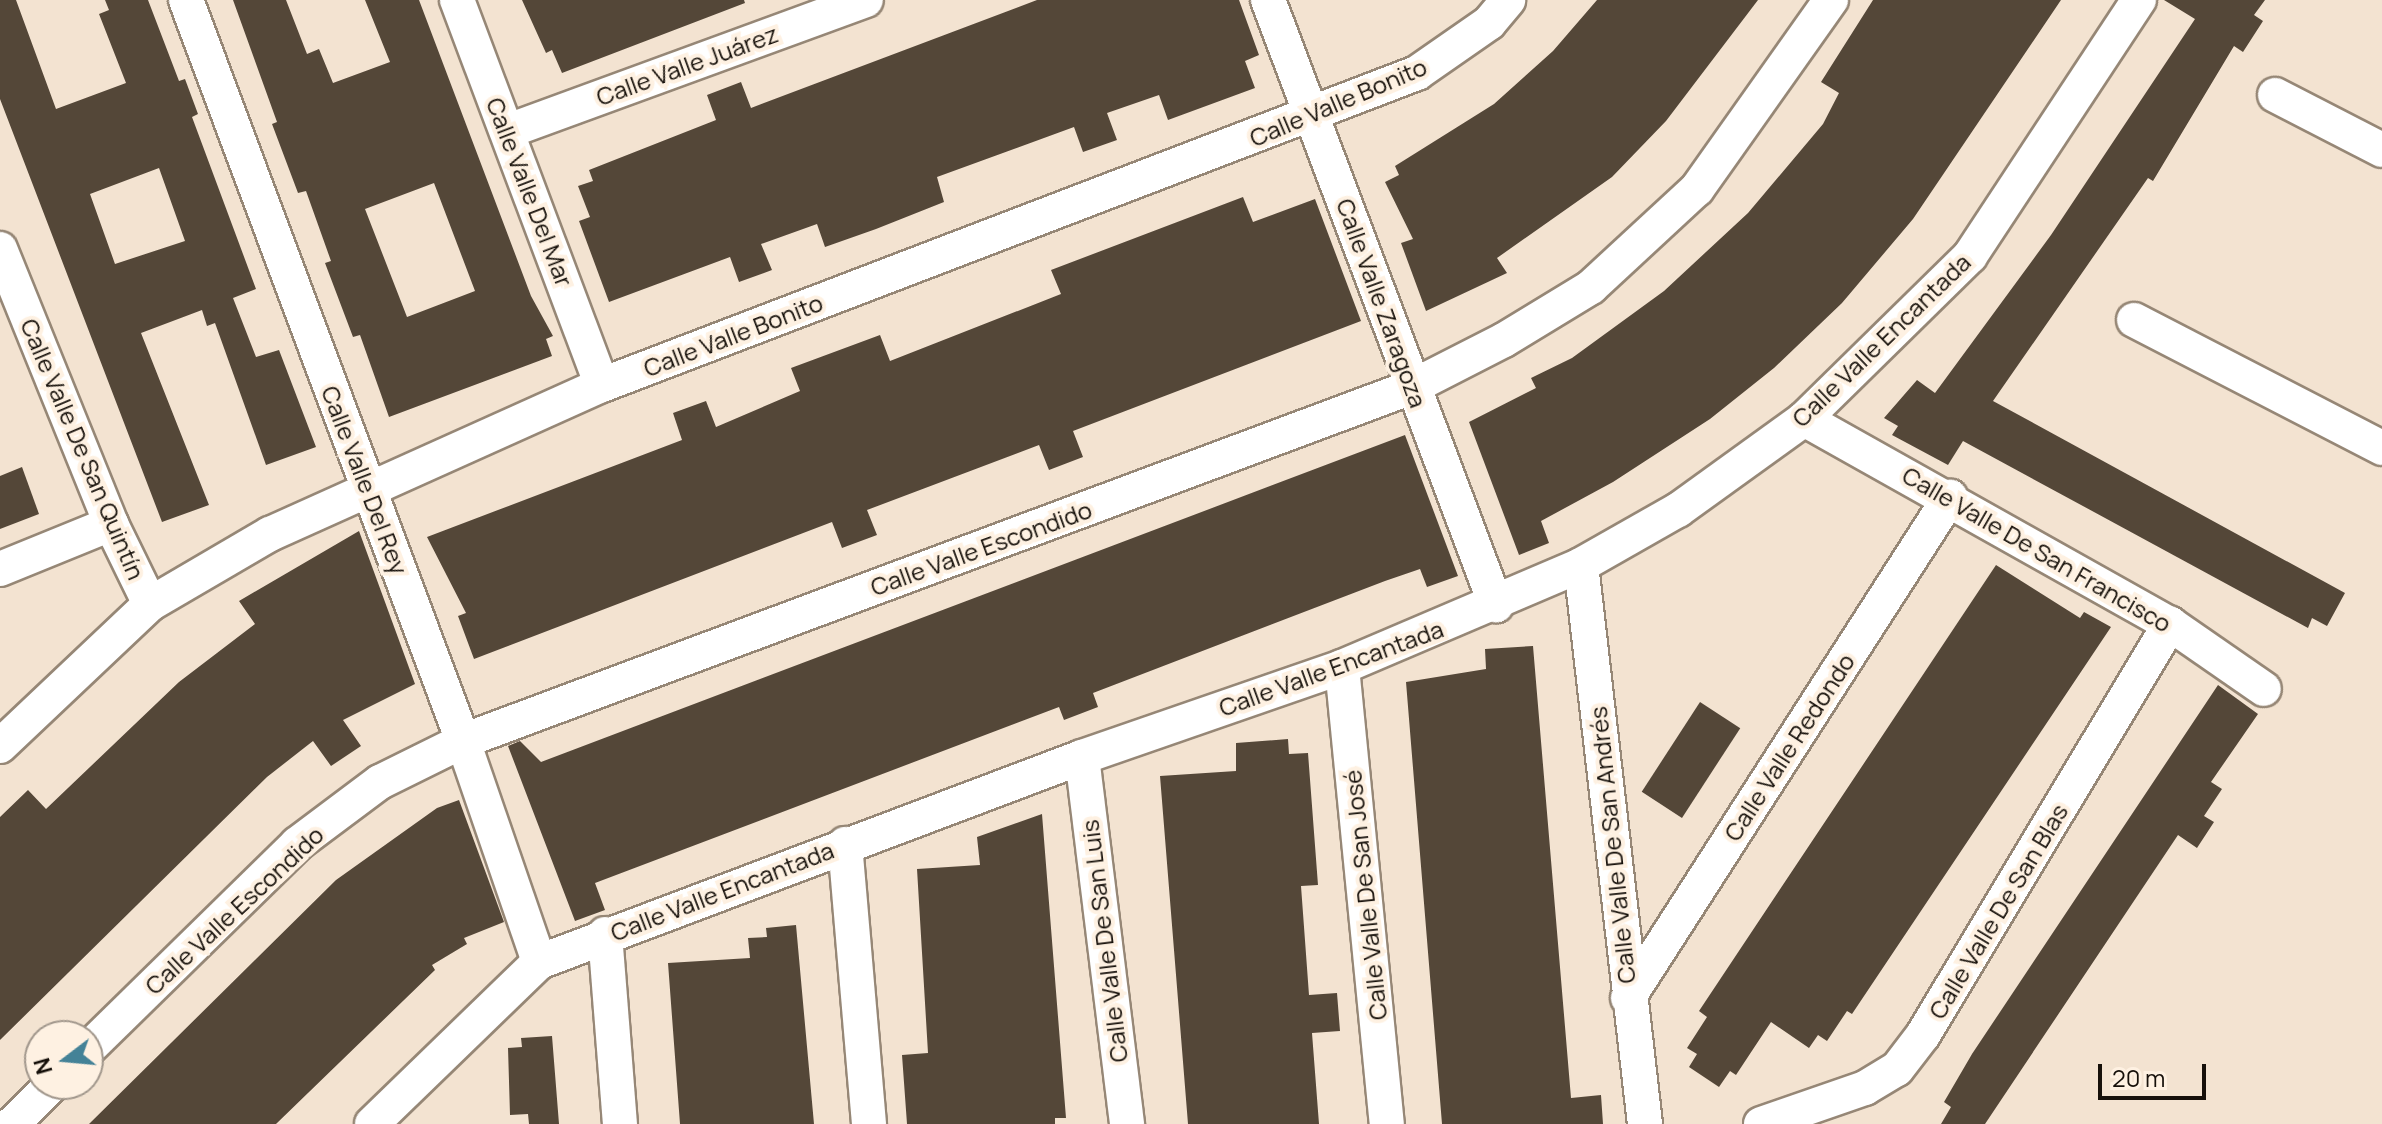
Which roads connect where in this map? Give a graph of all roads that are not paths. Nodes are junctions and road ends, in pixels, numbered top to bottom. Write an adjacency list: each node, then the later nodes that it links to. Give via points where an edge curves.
1 (186, 0): 18 (street, Calle Valle Del Rey)
2 (457, 0): 10 (street, Calle Valle Del Mar)
3 (866, 0): 10 (street, Calle Valle Juárez)
4 (1268, 0): 9 (street, Calle Valle Zaragoza)
5 (1508, 0): 9 (street, Calle Valle Bonito, via 1489,23 1417,73)
6 (1831, 0): 15 (street, Calle Valle Escondido, via 1697,189 1635,249 1591,287)
7 (2139, 0): 16 (street, Calle Valle Encantada, via 1970,256)
8 (2275, 95): 11 (street)
9 (1314, 116): 14 (street, Calle Valle Bonito); 15 (street, Calle Valle Zaragoza)
10 (508, 131): 14 (street, Calle Valle Del Mar)
11 (2382, 150)
12 (4, 271): 20 (street, Calle Valle De San Quintín)
13 (2134, 320): 17 (street)
14 (602, 385): 18 (street, Calle Valle Bonito)
15 (1412, 387): 24 (street, Calle Valle Zaragoza); 28 (street, Calle Valle Escondido)
16 (1804, 419): 19 (street, Calle Valle De San Francisco); 21 (street, Calle Valle Encantada, via 1678,510)
17 (2382, 448)
18 (368, 488): 23 (street, Calle Valle Bonito, via 270,534); 28 (street, Calle Valle Del Rey)
19 (1950, 497): 25 (street, Calle Valle De San Francisco); 34 (street, Calle Valle Redondo)
20 (111, 524): 22 (street); 23 (street, Calle Valle De San Quintín)
21 (1581, 565): 24 (street, Calle Valle Encantada); 34 (street, Calle Valle De San Andrés)
22 (0, 569)
23 (150, 604): 29 (street, Calle Valle Bonito)
24 (1496, 605): 26 (street, Calle Valle Encantada)
25 (2170, 624): 27 (street, Calle Valle De San Francisco); 44 (street, Calle Valle De San Blas, via 1923,1035 1897,1069 1865,1088)
26 (1342, 667): 30 (street, Calle Valle Encantada); 42 (street, Calle Valle De San José)
27 (2264, 689)
28 (463, 741): 33 (street, Calle Valle Del Rey); 35 (street, Calle Valle Escondido, via 380,782 297,844)
29 (0, 746)
30 (1082, 757): 31 (street, Calle Valle Encantada); 41 (street, Calle Valle De San Luis)
31 (845, 844): 32 (street, Calle Valle Encantada); 40 (street)
32 (605, 934): 33 (street, Calle Valle Encantada); 39 (street)
33 (539, 962): 38 (street, Calle Valle Encantada)
34 (1628, 998): 43 (street, Calle Valle De San Andrés)
35 (104, 1033)
36 (37, 1100): 37 (street)
37 (12, 1124)
38 (372, 1124)
39 (620, 1124)
40 (869, 1124)
41 (1127, 1124)
42 (1387, 1124)
43 (1645, 1124)
44 (1761, 1124)

